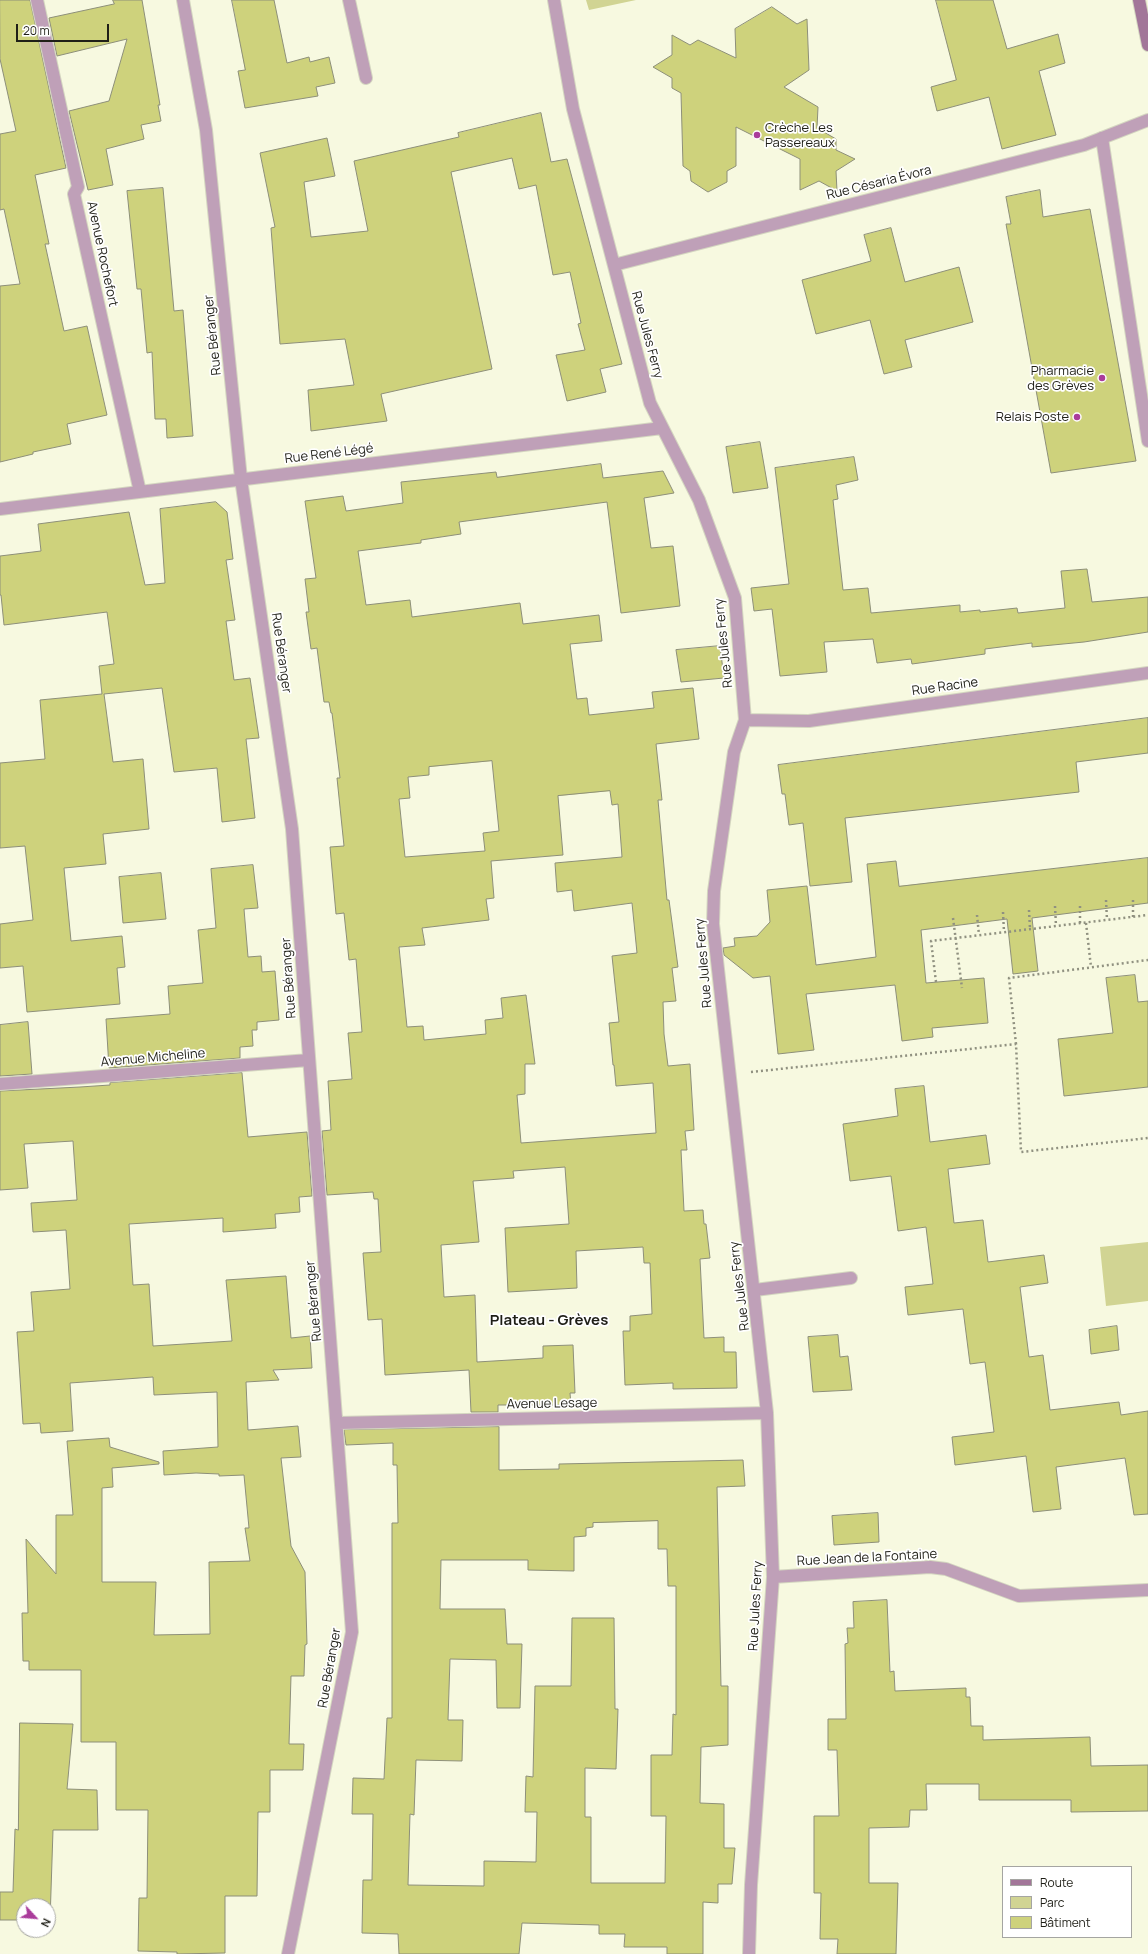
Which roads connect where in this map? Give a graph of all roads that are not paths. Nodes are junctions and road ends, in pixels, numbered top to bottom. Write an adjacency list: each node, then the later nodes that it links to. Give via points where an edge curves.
1 (37, 0): 14 (street, Avenue Rochefort, via 78,187 74,194)
2 (183, 0): 13 (street, Rue Béranger, via 206,130)
3 (349, 0): 7 (street)
4 (554, 0): 10 (street, Rue Jules Ferry, via 573,110)
5 (1139, 0): 6 (street)
6 (1148, 45)
7 (366, 78)
8 (1148, 120): 9 (street, Rue Césaria Évora)
9 (1102, 138): 10 (street, Rue Césaria Évora, via 1084,145); 12 (street)
10 (614, 265): 11 (street, Rue Jules Ferry, via 650,403)
11 (662, 428): 13 (street, Rue René Légé); 17 (street, Rue Jules Ferry, via 699,500 735,598)
12 (1148, 441)
13 (242, 479): 14 (street, Rue René Légé); 18 (street, Rue Béranger, via 292,829)
14 (140, 492): 15 (street, Rue René Légé)
15 (0, 509)
16 (1148, 673): 17 (street, Rue Racine, via 809,721)
17 (745, 720): 21 (street, Rue Jules Ferry, via 734,752 714,891 713,924)
18 (309, 1060): 19 (street, Avenue Micheline); 23 (street, Rue Béranger)
19 (0, 1084)
20 (851, 1278): 21 (street)
21 (755, 1290): 22 (street, Rue Jules Ferry)
22 (767, 1412): 23 (street, Avenue Lesage); 24 (street, Rue Jules Ferry)
23 (338, 1423): 26 (street, Rue Béranger, via 352,1632)
24 (773, 1577): 25 (street, Rue Jean de la Fontaine, via 930,1567 946,1569 1019,1596); 27 (street, Rue Jules Ferry, via 752,1869)
25 (1148, 1590)
26 (288, 1954)
27 (749, 1954)

